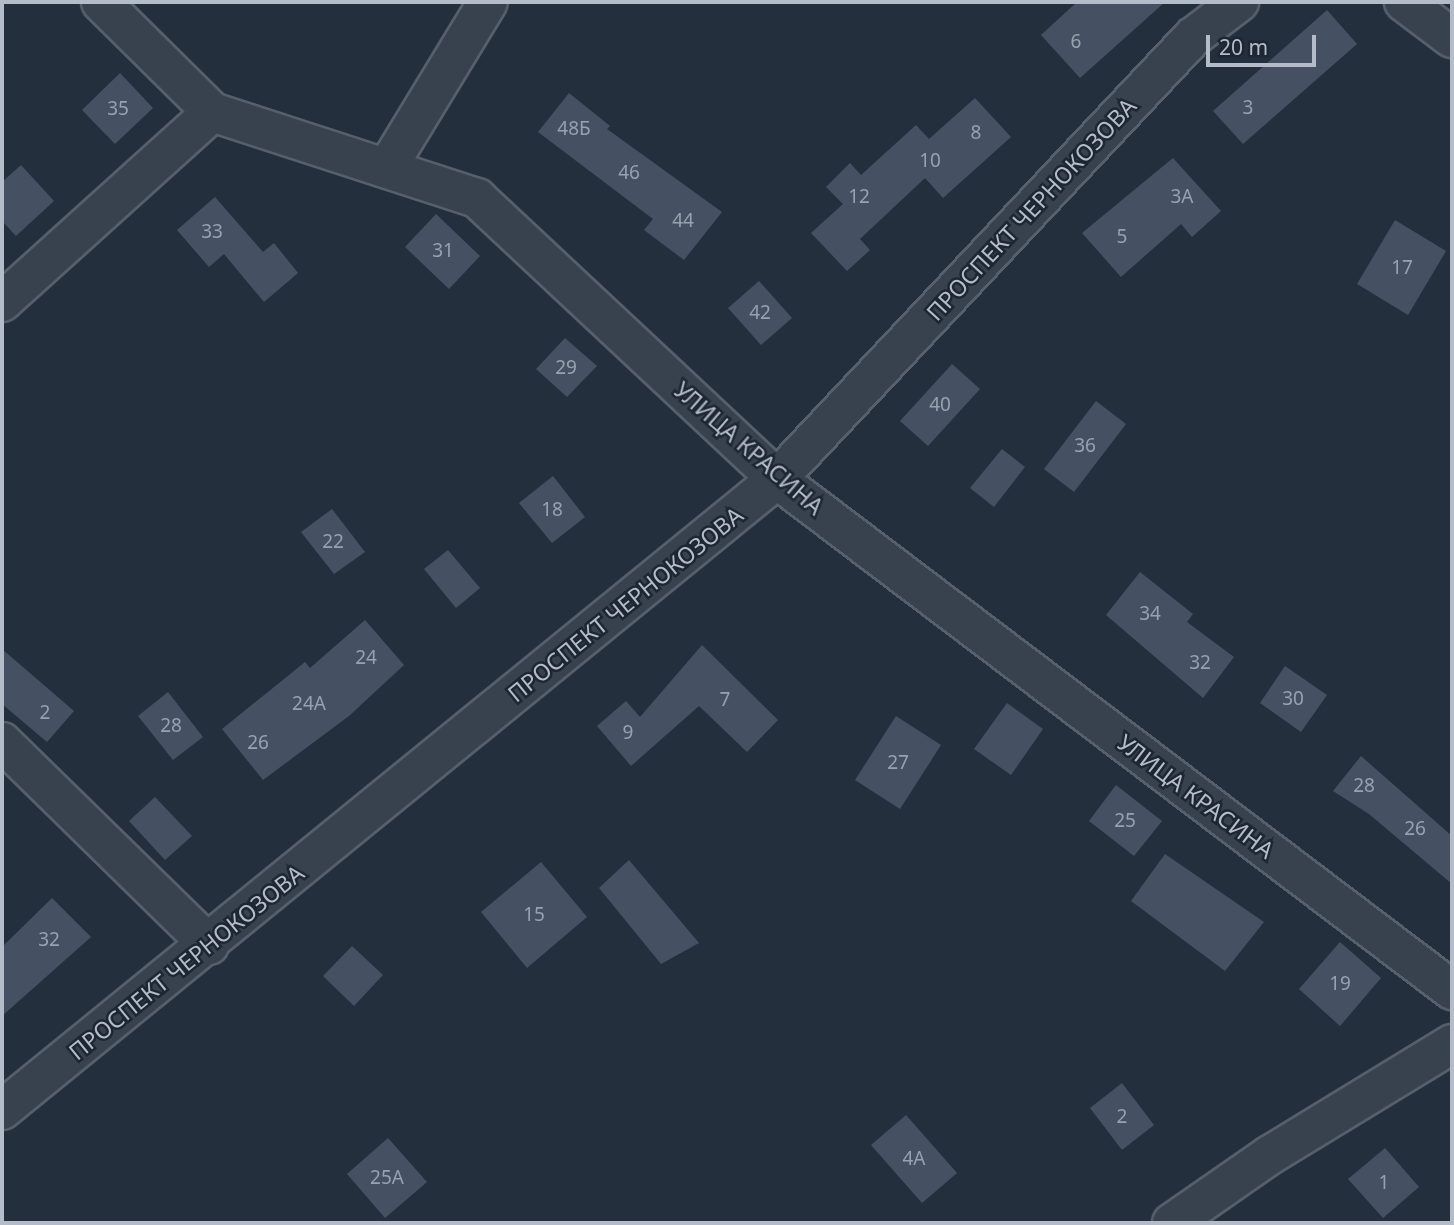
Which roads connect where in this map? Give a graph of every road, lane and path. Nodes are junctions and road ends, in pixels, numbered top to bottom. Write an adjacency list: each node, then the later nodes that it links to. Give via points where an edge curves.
1 (101, 2): 6 (street, УЛИЦА КРАСИНА)
2 (488, 2): 7 (street)
3 (1239, 2): 9 (street, ПРОСПЕКТ ЧЕРНОКОЗОВА, via 1193,37)
4 (1410, 6): 5 (street)
5 (1452, 38)
6 (212, 112): 7 (street, УЛИЦА КРАСИНА); 8 (street)
7 (387, 168): 9 (street, УЛИЦА КРАСИНА, via 477,198)
8 (2, 302)
9 (777, 479): 11 (street, ПРОСПЕКТ ЧЕРНОКОЗОВА); 12 (street, УЛИЦА КРАСИНА)
10 (2, 742): 11 (street)
11 (209, 945): 14 (street, ПРОСПЕКТ ЧЕРНОКОЗОВА)
12 (1452, 990)
13 (1452, 1044): 15 (street, via 1270,1155)
14 (2, 1110)
15 (1172, 1223)

